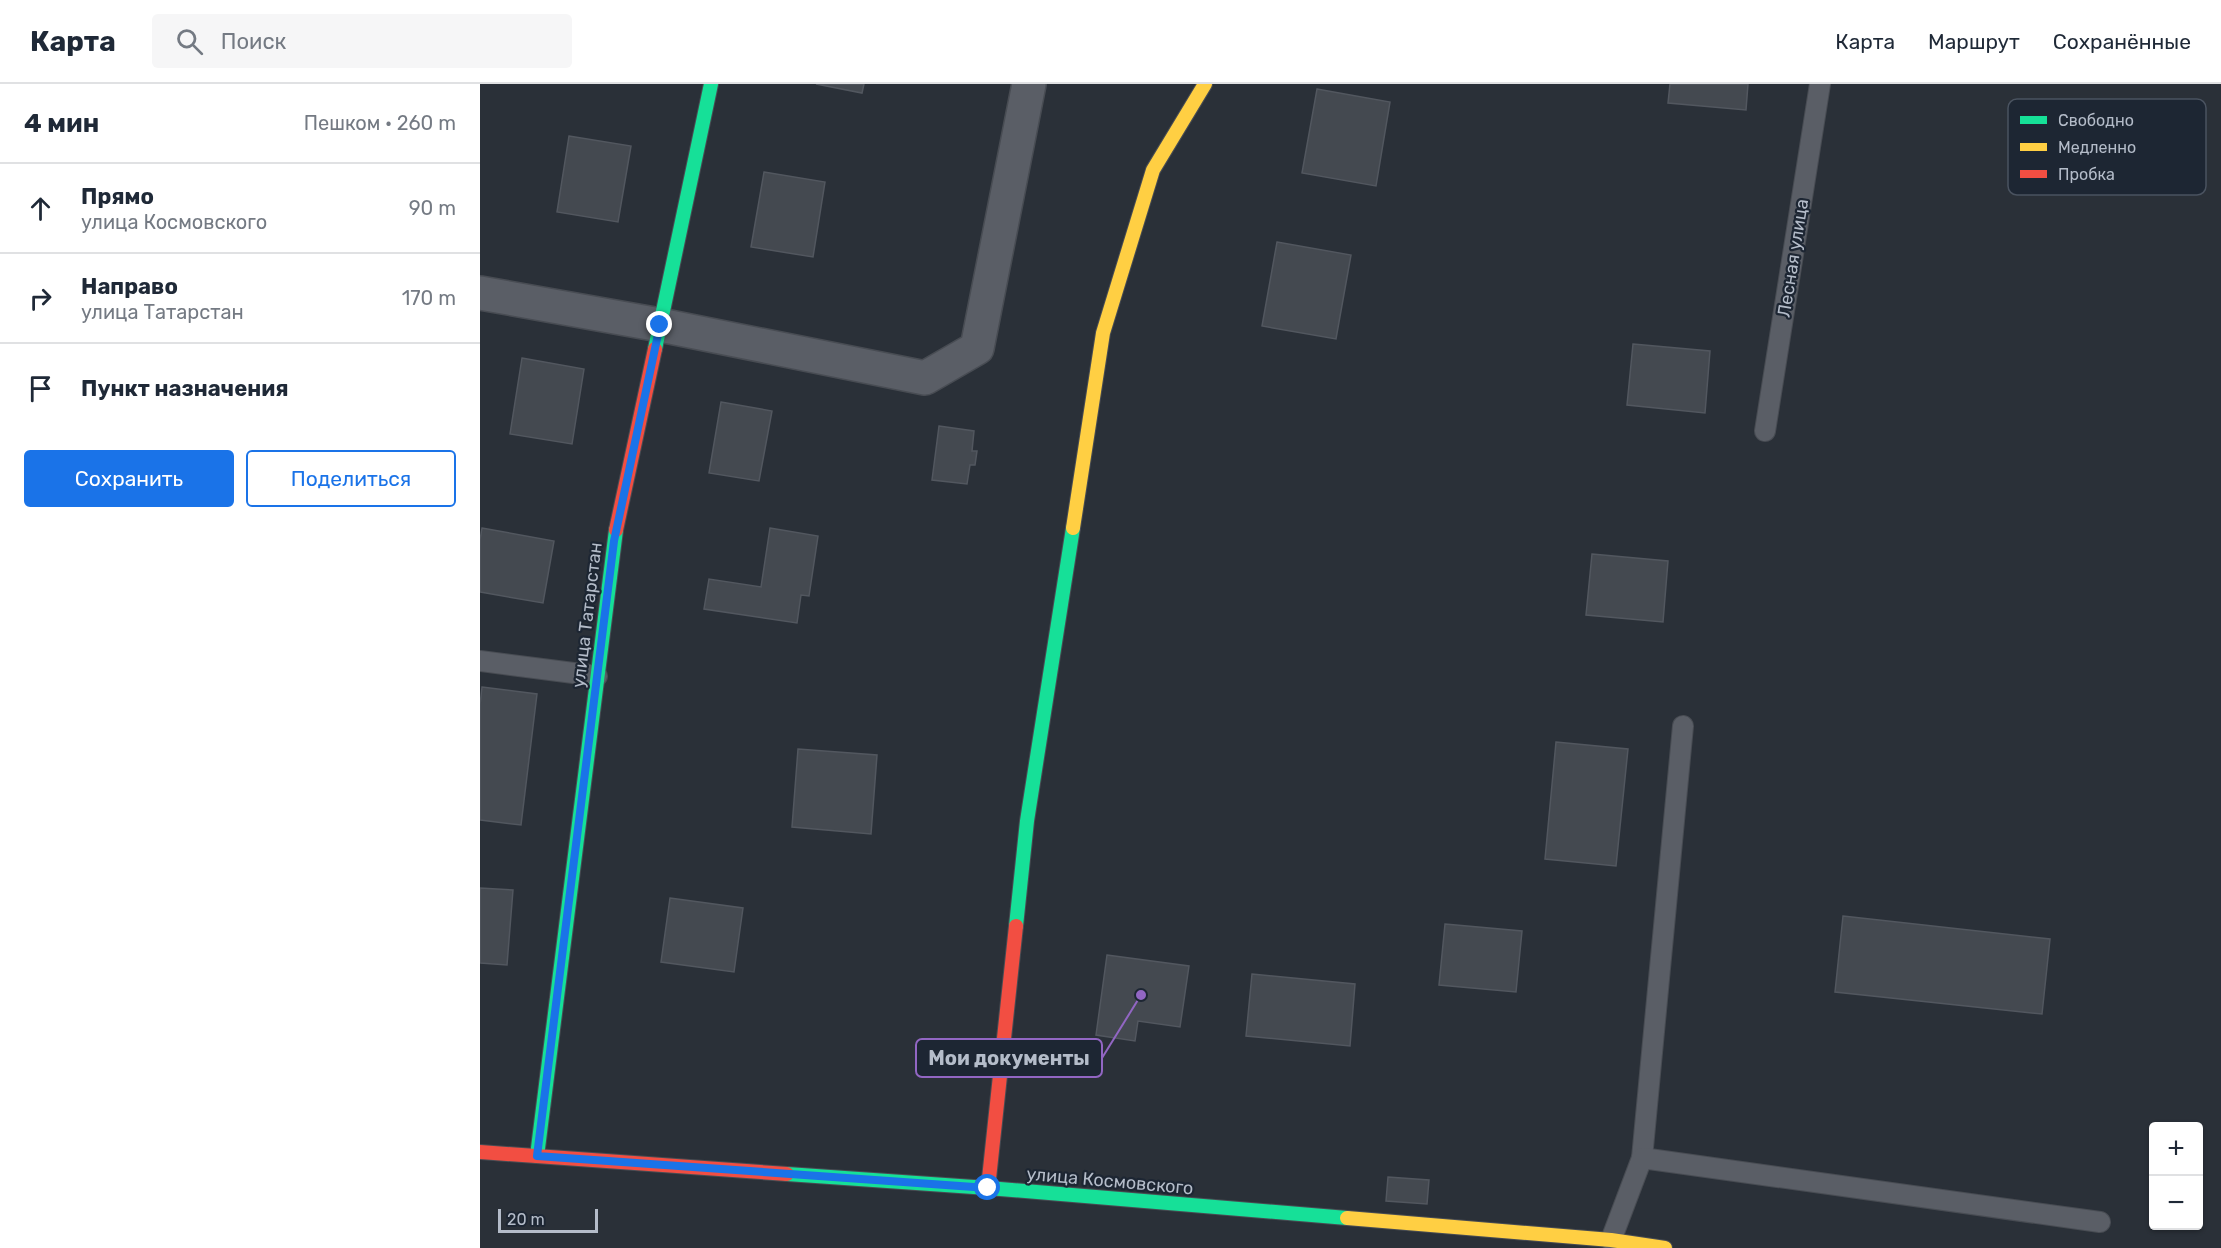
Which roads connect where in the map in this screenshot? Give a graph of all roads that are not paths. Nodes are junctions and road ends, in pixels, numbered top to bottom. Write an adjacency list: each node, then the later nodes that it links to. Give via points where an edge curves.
1 (711, 84): 6 (street, улица Татарстан)
2 (1029, 84): 6 (street, via 977,348 925,378)
3 (1205, 84): 14 (street, via 1153,170 1103,333 1027,821)
4 (1820, 84): 7 (lane, Лесная улица)
5 (480, 293): 6 (street)
6 (660, 325): 9 (street, улица Татарстан, via 614,541)
7 (1765, 431)
8 (480, 661): 9 (lane)
9 (597, 676): 12 (street, улица Татарстан)
10 (1683, 726): 13 (lane)
11 (480, 1152): 12 (street, улица Космовского)
12 (537, 1156): 14 (street, улица Космовского)
13 (1642, 1158): 15 (lane); 16 (lane)
14 (988, 1188): 16 (street, улица Космовского)
15 (2100, 1222)
16 (1594, 1242): 17 (street, улица Космовского)
17 (1665, 1248)

